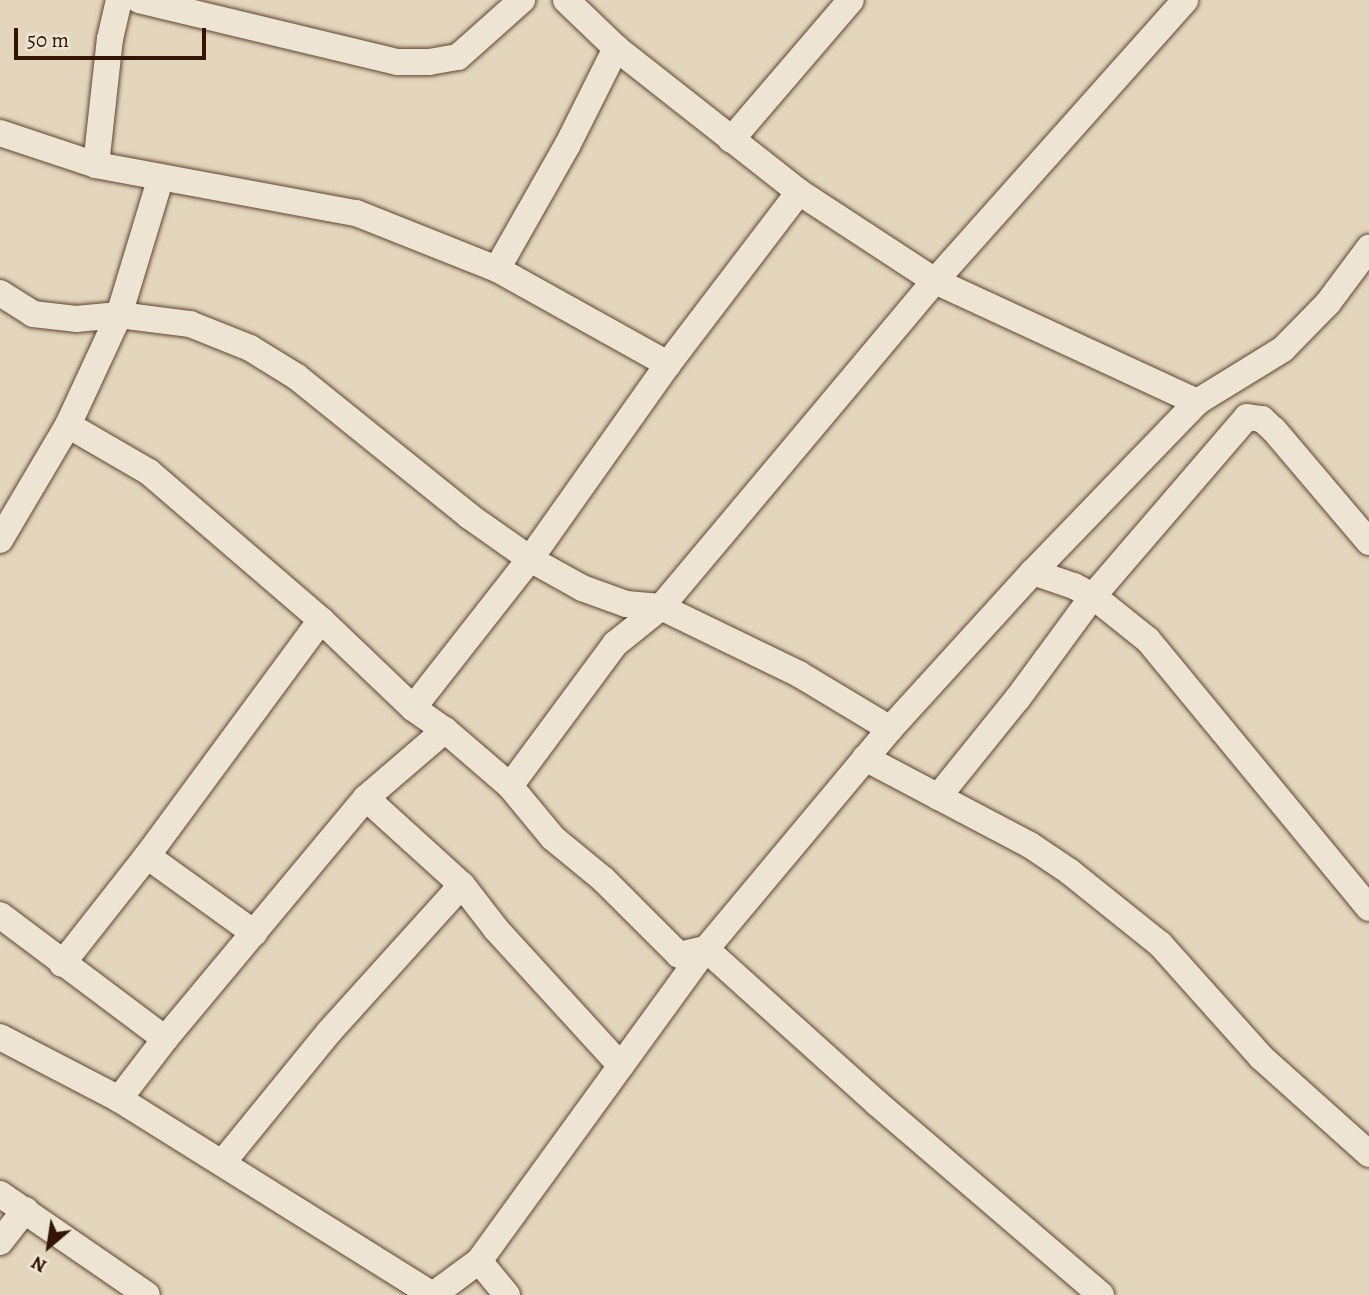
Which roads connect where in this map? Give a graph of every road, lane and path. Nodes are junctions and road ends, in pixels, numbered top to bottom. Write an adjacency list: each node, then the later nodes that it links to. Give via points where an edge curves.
1 (119, 0): 10 (street)
2 (139, 0): 3 (street, via 398,62 429,62 458,57)
3 (522, 0)
4 (566, 0): 7 (street)
5 (851, 0): 9 (street)
6 (1185, 0): 15 (street)
7 (615, 48): 9 (street); 14 (street, via 567,146)
8 (0, 133): 10 (street)
9 (731, 139): 12 (street)
10 (96, 165): 11 (street)
11 (161, 177): 14 (street, via 356,213); 17 (street)
12 (799, 192): 15 (street); 18 (street)
13 (1369, 247): 19 (street, via 1328,303 1283,349)
14 (497, 269): 18 (street)
15 (935, 281): 19 (street); 26 (street)
16 (0, 293): 17 (street, via 33,314 76,319)
17 (119, 315): 20 (street); 23 (street, via 190,324 250,348 297,377 469,516)
18 (668, 364): 23 (street)
19 (1197, 402): 24 (street)
20 (68, 425): 21 (street); 27 (street, via 149,472)
21 (0, 540)
22 (1369, 542): 25 (street, via 1274,430 1262,419 1247,417)
23 (530, 559): 26 (street, via 626,604); 28 (street)
24 (1033, 572): 25 (street); 29 (street)
25 (1093, 596): 33 (street); 37 (street, via 1148,640)
26 (661, 607): 29 (street, via 799,674); 32 (street, via 615,644)
27 (321, 620): 28 (street); 35 (street)
28 (413, 708): 30 (street)
29 (890, 729): 31 (street)
30 (445, 730): 32 (street); 34 (street)
31 (865, 758): 33 (street); 40 (street)
32 (510, 786): 40 (street, via 553,838 603,879 679,955)
33 (938, 797): 46 (street, via 1030,845 1160,944 1261,1057)
34 (366, 798): 36 (street); 39 (street)
35 (147, 856): 39 (street); 41 (street)
36 (462, 885): 44 (street); 47 (street, via 330,1032)
37 (1369, 908)
38 (0, 915): 41 (street)
39 (254, 933): 43 (street)
40 (706, 949): 44 (street); 55 (street)
41 (62, 964): 43 (street)
42 (0, 1037): 45 (street)
43 (165, 1039): 45 (street)
44 (621, 1066): 51 (street)
45 (119, 1099): 47 (street)
46 (1369, 1154)
47 (223, 1163): 53 (street)
48 (0, 1194): 49 (street)
49 (25, 1210): 50 (street); 52 (street)
50 (0, 1242)
51 (479, 1261): 53 (street); 54 (street)
52 (147, 1295)
53 (433, 1295)
54 (507, 1295)
55 (1101, 1295)

